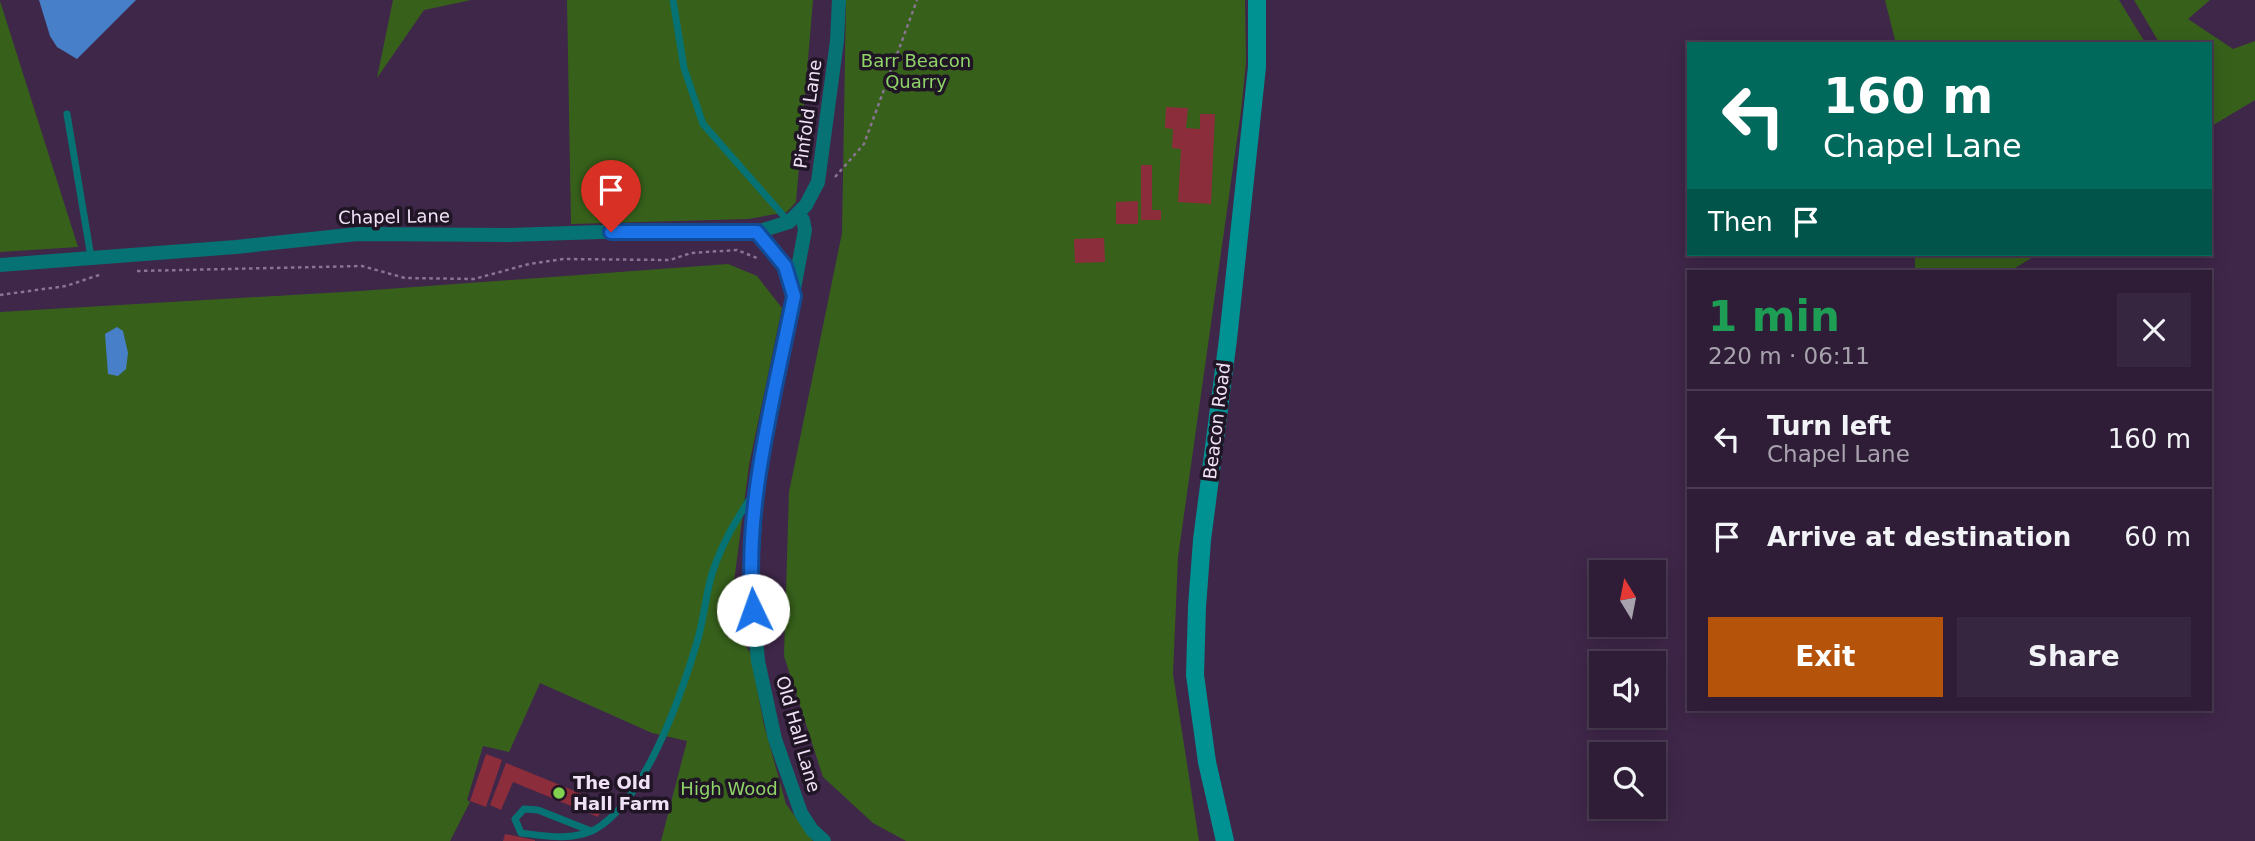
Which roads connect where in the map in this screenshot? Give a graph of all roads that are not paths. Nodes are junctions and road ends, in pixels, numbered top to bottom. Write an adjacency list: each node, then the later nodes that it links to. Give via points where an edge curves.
1 (673, 0): 5 (lane, via 684,68 704,124)
2 (839, 0): 5 (street, Pinfold Lane, via 818,182)
3 (1257, 0): 13 (main road, Beacon Road, via 1255,80 1197,607 1195,675 1207,762)
4 (67, 114): 7 (lane)
5 (793, 218): 6 (street, Chapel Lane); 9 (street, Old Hall Lane, via 803,220 805,230)
6 (757, 232): 7 (street, Chapel Lane, via 358,234); 9 (street, via 785,266)
7 (91, 258): 8 (street, Chapel Lane)
8 (0, 265)
9 (794, 296): 10 (street, Old Hall Lane)
10 (757, 487): 11 (lane, via 728,533 712,574 697,641 659,743 627,801); 12 (street, Old Hall Lane, via 751,585 758,661 775,739 801,813)
11 (591, 831): 11 (lane, via 566,839 521,833 515,819 524,809 538,810)
12 (824, 841)
13 (1225, 841)

